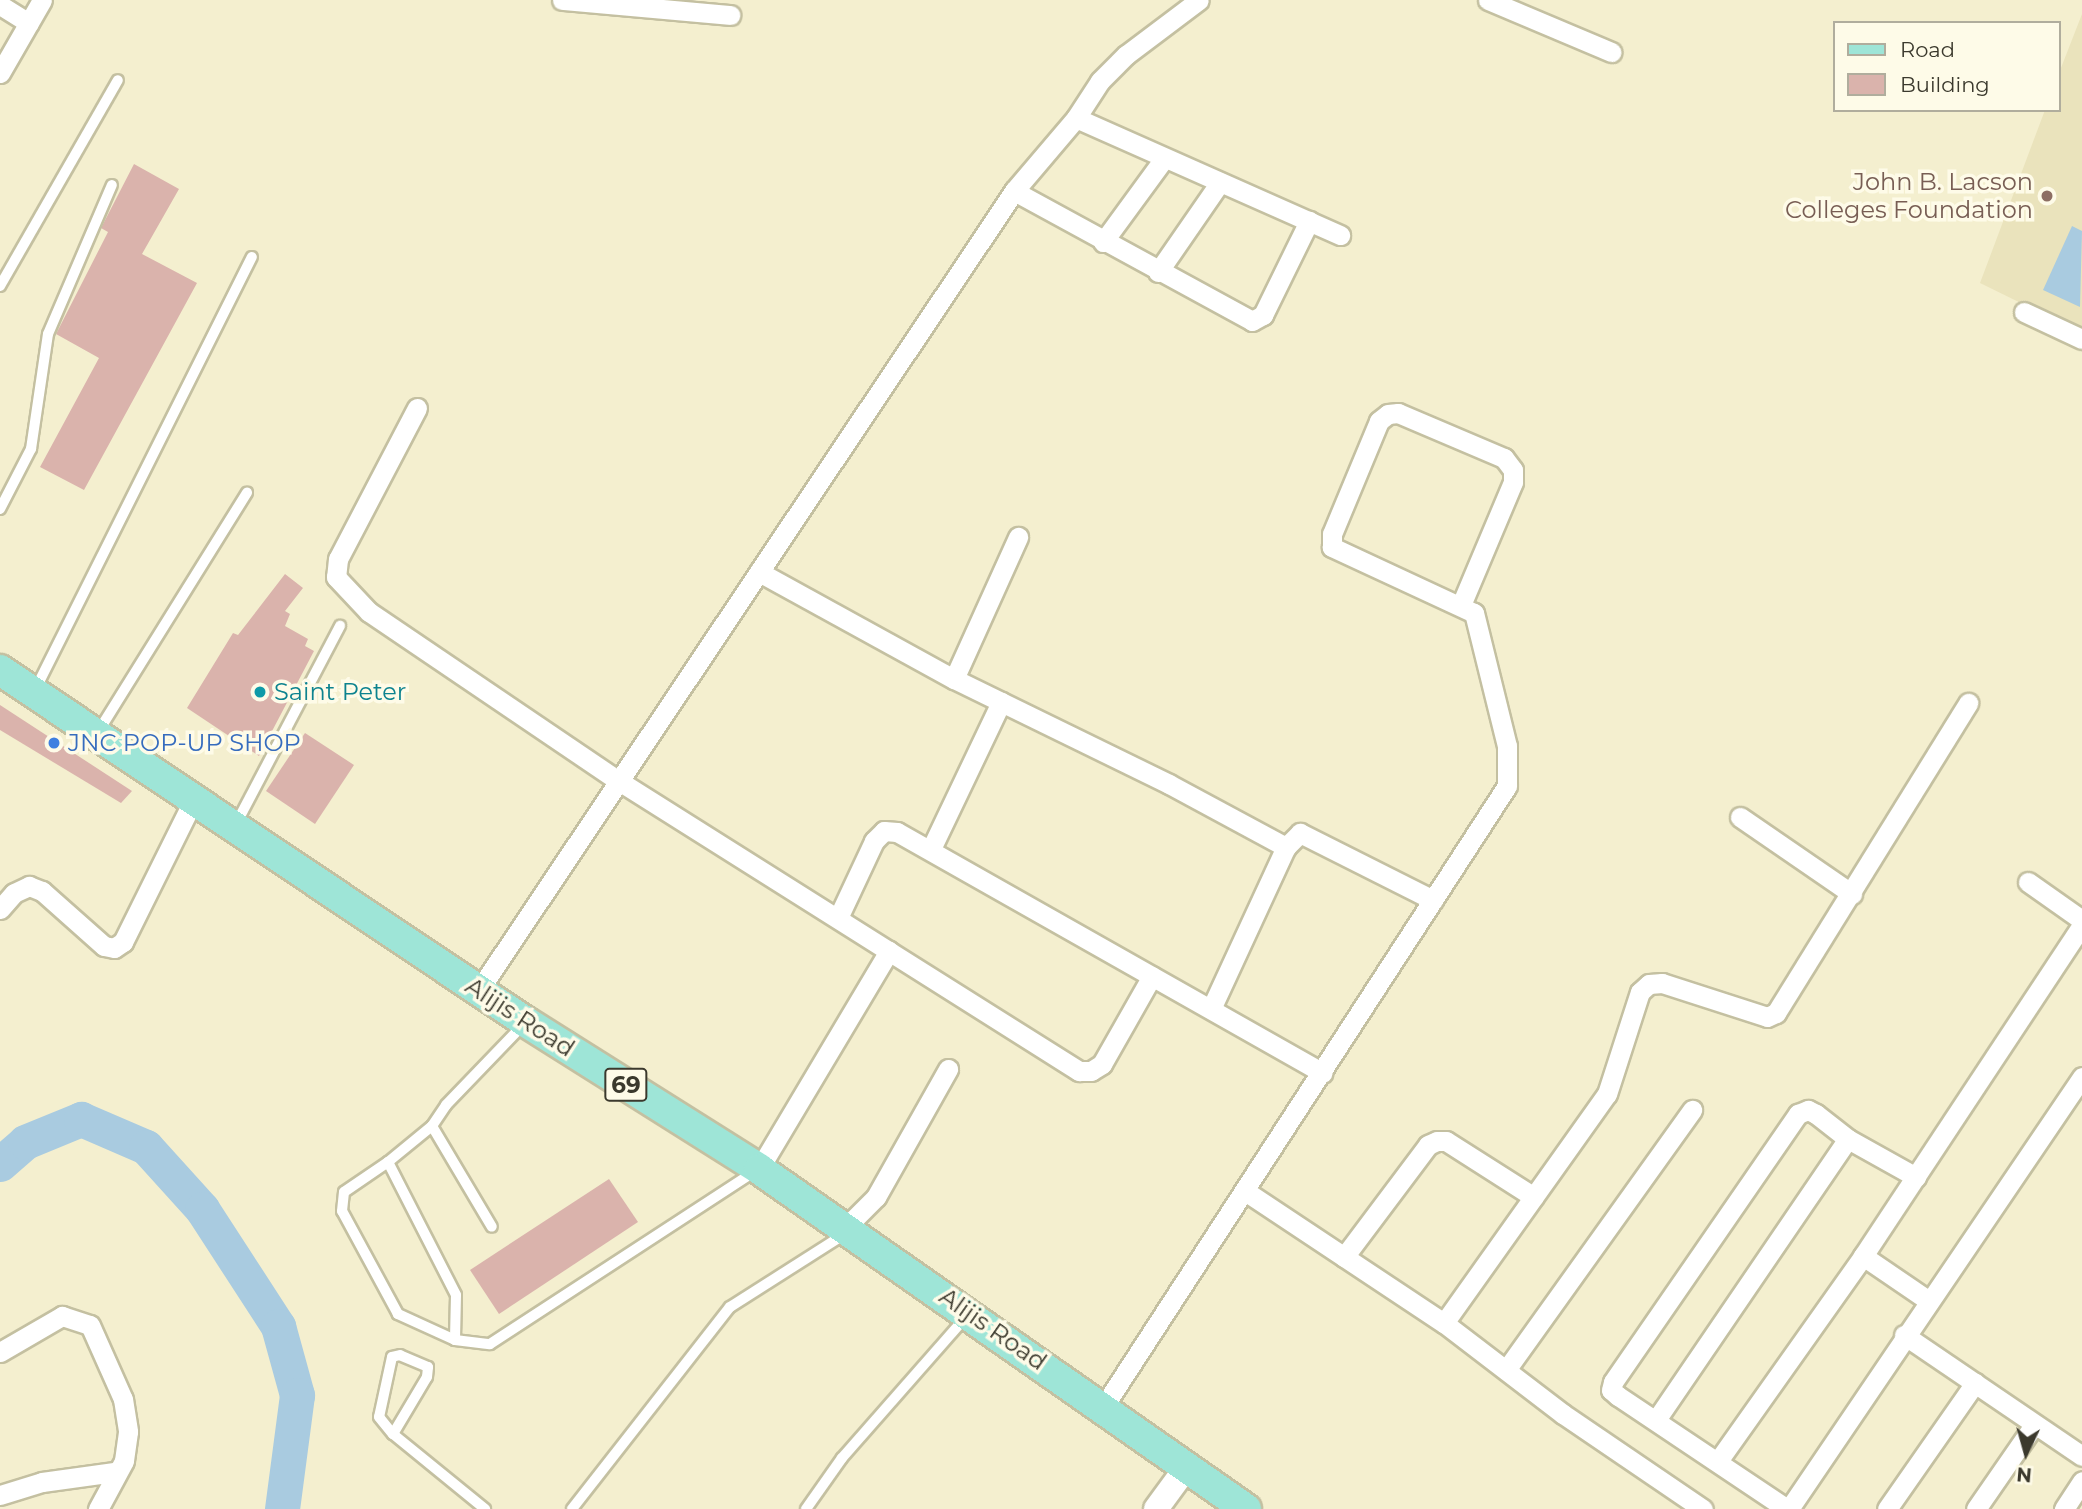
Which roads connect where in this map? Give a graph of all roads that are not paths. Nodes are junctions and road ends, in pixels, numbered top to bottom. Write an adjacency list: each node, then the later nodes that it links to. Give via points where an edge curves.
1 (42, 0): 8 (street)
2 (562, 0): 6 (street)
3 (1199, 0): 12 (street, via 1126,55 1100,81)
4 (1488, 0): 9 (street)
5 (0, 5): 8 (street)
6 (685, 6): 7 (street)
7 (730, 15)
8 (29, 23): 10 (street)
9 (1611, 52)
10 (0, 73)
11 (118, 80): 22 (lane)
12 (1076, 118): 13 (street); 16 (street)
13 (1163, 160): 14 (street); 19 (street)
14 (1220, 182): 17 (street); 21 (street)
15 (112, 185): 27 (lane, via 48,334 31,449)
16 (1014, 191): 19 (street); 29 (street)
17 (1309, 221): 18 (street); 21 (street, via 1263,315 1252,321)
18 (1340, 234)
19 (1103, 242): 21 (street)
20 (252, 257): 34 (lane)
21 (1158, 272)
22 (0, 286)
23 (2024, 312): 24 (street)
24 (2082, 339)
25 (417, 408): 38 (street, via 338,559 336,577 369,612)
26 (247, 493): 37 (lane)
27 (0, 509)
28 (1018, 537): 33 (street)
29 (759, 572): 33 (street); 38 (street)
30 (1461, 605): 30 (street, via 1332,547 1332,534 1379,421 1388,414 1398,413 1504,458 1513,470 1513,482); 46 (street, via 1474,613 1479,627 1507,746 1507,786)
31 (340, 626): 41 (lane)
32 (0, 670): 34 (main road, Alijis Road / 69)
33 (954, 679): 35 (street)
34 (33, 693): 37 (main road, Alijis Road / 69)
35 (1001, 702): 42 (street); 43 (street)
36 (1968, 703): 45 (street)
37 (96, 736): 39 (main road, Alijis Road / 69)
38 (619, 781): 48 (street); 52 (street)
39 (193, 801): 41 (main road, Alijis Road / 69); 47 (street, via 123,942 114,948 104,946 42,891 29,886 14,893)
40 (1740, 817): 45 (street)
41 (234, 828): 52 (main road, Alijis Road / 69)
42 (1286, 847): 46 (street, via 1300,833 1311,836); 53 (street)
43 (931, 849): 48 (street, via 897,832 884,831 874,841); 51 (street)
44 (2028, 882): 49 (street)
45 (1852, 894): 65 (street, via 1776,1013 1767,1017 1662,983 1649,984 1640,992 1607,1094)
46 (1433, 900): 56 (street)
47 (0, 909)
48 (838, 918): 50 (street)
49 (2082, 923): 63 (street)
50 (890, 951): 51 (street, via 1079,1071 1102,1064); 62 (street)
51 (1152, 976): 53 (street)
52 (479, 990): 54 (main road, Alijis Road / 69)
53 (1211, 1009): 56 (street)
54 (526, 1022): 59 (lane, via 446,1105); 62 (main road, Alijis Road / 69)
55 (948, 1069): 67 (street, via 876,1197)
56 (1323, 1073): 64 (street)
57 (2082, 1077): 70 (street)
58 (1692, 1110): 76 (street)
59 (432, 1126): 61 (lane); 66 (lane)
60 (1848, 1139): 63 (street); 79 (street); 79 (street, via 1816,1114 1808,1110 1798,1114 1613,1382 1611,1390)
61 (388, 1162): 74 (lane, via 456,1295); 74 (lane, via 344,1192 342,1211 398,1314)
62 (758, 1169): 67 (main road, Alijis Road / 69); 74 (lane, via 506,1336 490,1344)
63 (1916, 1177): 68 (street)
64 (1245, 1191): 69 (street); 78 (street)
65 (1534, 1197): 69 (street, via 1446,1141 1437,1141 1428,1144); 72 (street)
66 (492, 1227)
67 (847, 1229): 71 (main road, Alijis Road / 69); 91 (lane, via 730,1307)
68 (1863, 1256): 70 (street); 83 (street)
69 (1344, 1257): 72 (street)
70 (1929, 1301): 73 (street)
71 (970, 1312): 78 (main road, Alijis Road / 69); 92 (lane, via 842,1458)
72 (1444, 1323): 76 (street)
73 (1904, 1335): 77 (street); 88 (street)
74 (455, 1340)
75 (0, 1352): 85 (street, via 62,1316 90,1325 123,1399 128,1432 124,1461)
76 (1506, 1370): 95 (street)
77 (1975, 1382): 80 (street); 96 (street)
78 (1104, 1406): 84 (main road, Alijis Road / 69)
79 (1656, 1420): 83 (street)
80 (2034, 1425): 82 (street); 97 (street)
81 (393, 1434): 81 (lane, via 379,1417 393,1357 400,1355 428,1367 427,1377); 90 (lane)
82 (2082, 1456)
83 (1718, 1461): 88 (street)
84 (1186, 1468): 93 (street); 94 (main road, Alijis Road / 69)
85 (114, 1472): 87 (street, via 42,1482); 89 (street)
86 (2082, 1481): 98 (street)
87 (0, 1495)
88 (1780, 1507)
89 (98, 1509)
90 (485, 1509)
91 (572, 1509)
92 (806, 1509)
93 (1156, 1509)
94 (1246, 1509)
95 (1703, 1509)
96 (1887, 1509)
97 (1976, 1509)
98 (2064, 1509)

